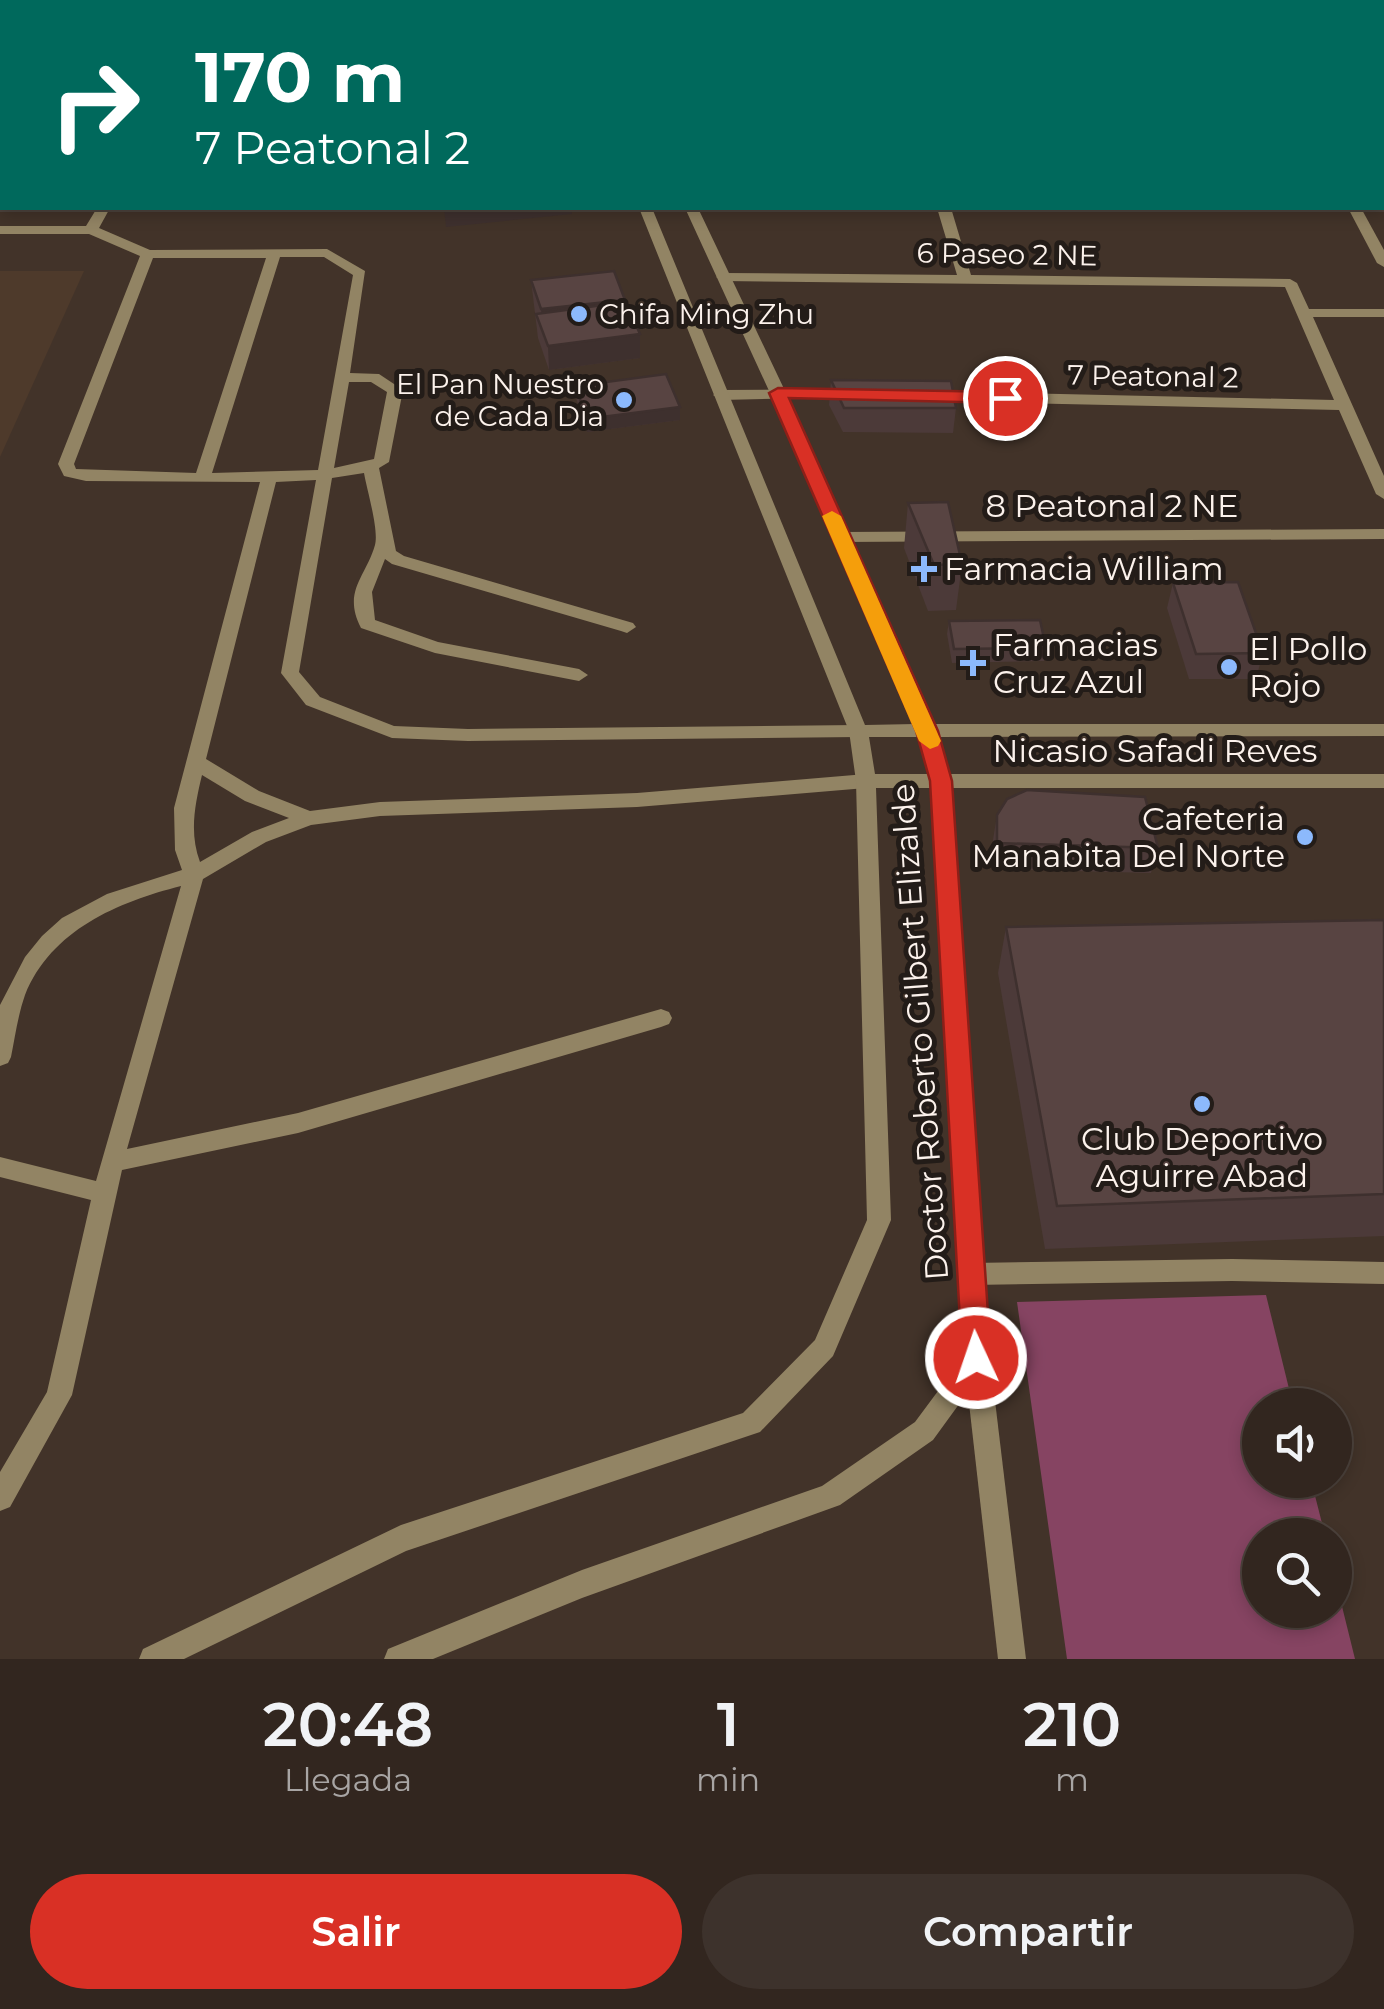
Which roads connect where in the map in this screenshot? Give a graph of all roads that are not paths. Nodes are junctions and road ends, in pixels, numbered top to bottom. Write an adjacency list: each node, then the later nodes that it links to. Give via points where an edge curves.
1 (102, 210): 7 (street)
2 (645, 210): 17 (street, Doctor Roberto Gilbert Elizalde)
3 (691, 210): 11 (street, Doctor Roberto Gilbert Elizalde)
4 (945, 210): 12 (street)
5 (1355, 210): 10 (street)
6 (0, 230): 7 (street)
7 (92, 230): 9 (street)
8 (274, 253): 9 (street); 15 (street, via 326,252 360,274); 23 (street)
9 (148, 254): 23 (street, via 66,469 86,476)
10 (1384, 263)
11 (723, 278): 12 (street, 6 Paseo 2 NE); 16 (street, Doctor Roberto Gilbert Elizalde)
12 (965, 279): 13 (street, 6 Paseo 2 NE, via 1290,283)
13 (1306, 313): 14 (street); 20 (street)
14 (1384, 313)
15 (342, 378): 21 (street, via 374,377 395,390 380,462); 22 (street)
16 (778, 393): 17 (street); 18 (street); 27 (street, Doctor Roberto Gilbert Elizalde)
17 (721, 395): 32 (street, Doctor Roberto Gilbert Elizalde)
18 (876, 395)
19 (915, 396): 20 (street, 7 Peatonal 2)
20 (1345, 404): 25 (street)
21 (371, 468): 22 (street); 28 (street)
22 (325, 474): 24 (street); 32 (street, Nicasio Safadi Reves, via 290,674 313,701 392,732)
23 (203, 475): 24 (street)
24 (270, 475): 34 (street)
25 (1384, 494)
26 (1384, 534): 27 (street, 8 Peatonal 2 NE)
27 (840, 537): 33 (street, Doctor Roberto Gilbert Elizalde)
28 (385, 542): 29 (street, via 398,560); 30 (street, via 364,582 360,606 367,624 435,647)
29 (627, 627)
30 (579, 675)
31 (1384, 730): 33 (street, Nicasio Safadi Reves)
32 (858, 731): 33 (street, Nicasio Safadi Reves); 35 (street, Doctor Roberto Gilbert Elizalde)
33 (927, 731): 36 (street, Doctor Roberto Gilbert Elizalde)
34 (196, 762): 38 (street, via 252,796); 39 (street, via 184,808)
35 (866, 781): 36 (street, Nicasio Safadi Reves); 38 (street, Nicasio Safadi Reves, via 638,800 380,808); 50 (street, Doctor Roberto Gilbert Elizalde, via 878,1220 824,1348 751,1422 400,1539)
36 (941, 781): 37 (street, Nicasio Safadi Reves); 46 (street, Doctor Roberto Gilbert Elizalde)
37 (1384, 782)
38 (310, 818): 39 (street, Nicasio Safadi Reves, via 259,837)
39 (194, 875): 41 (street, Nicasio Safadi Reves, via 87,910 44,944 16,992); 42 (street)
40 (660, 1018): 42 (street, via 298,1123)
41 (0, 1057)
42 (112, 1162): 44 (street)
43 (0, 1167): 44 (street)
44 (105, 1193): 48 (street, via 60,1395)
45 (1384, 1273): 46 (street)
46 (972, 1274): 47 (street, Doctor Roberto Gilbert Elizalde)
47 (976, 1358): 49 (street, via 924,1431 830,1496 582,1584); 52 (street, Doctor Roberto Gilbert Elizalde)
48 (0, 1498)
49 (449, 1647): 51 (street)
50 (153, 1659)
51 (398, 1659)
52 (1012, 1659)

